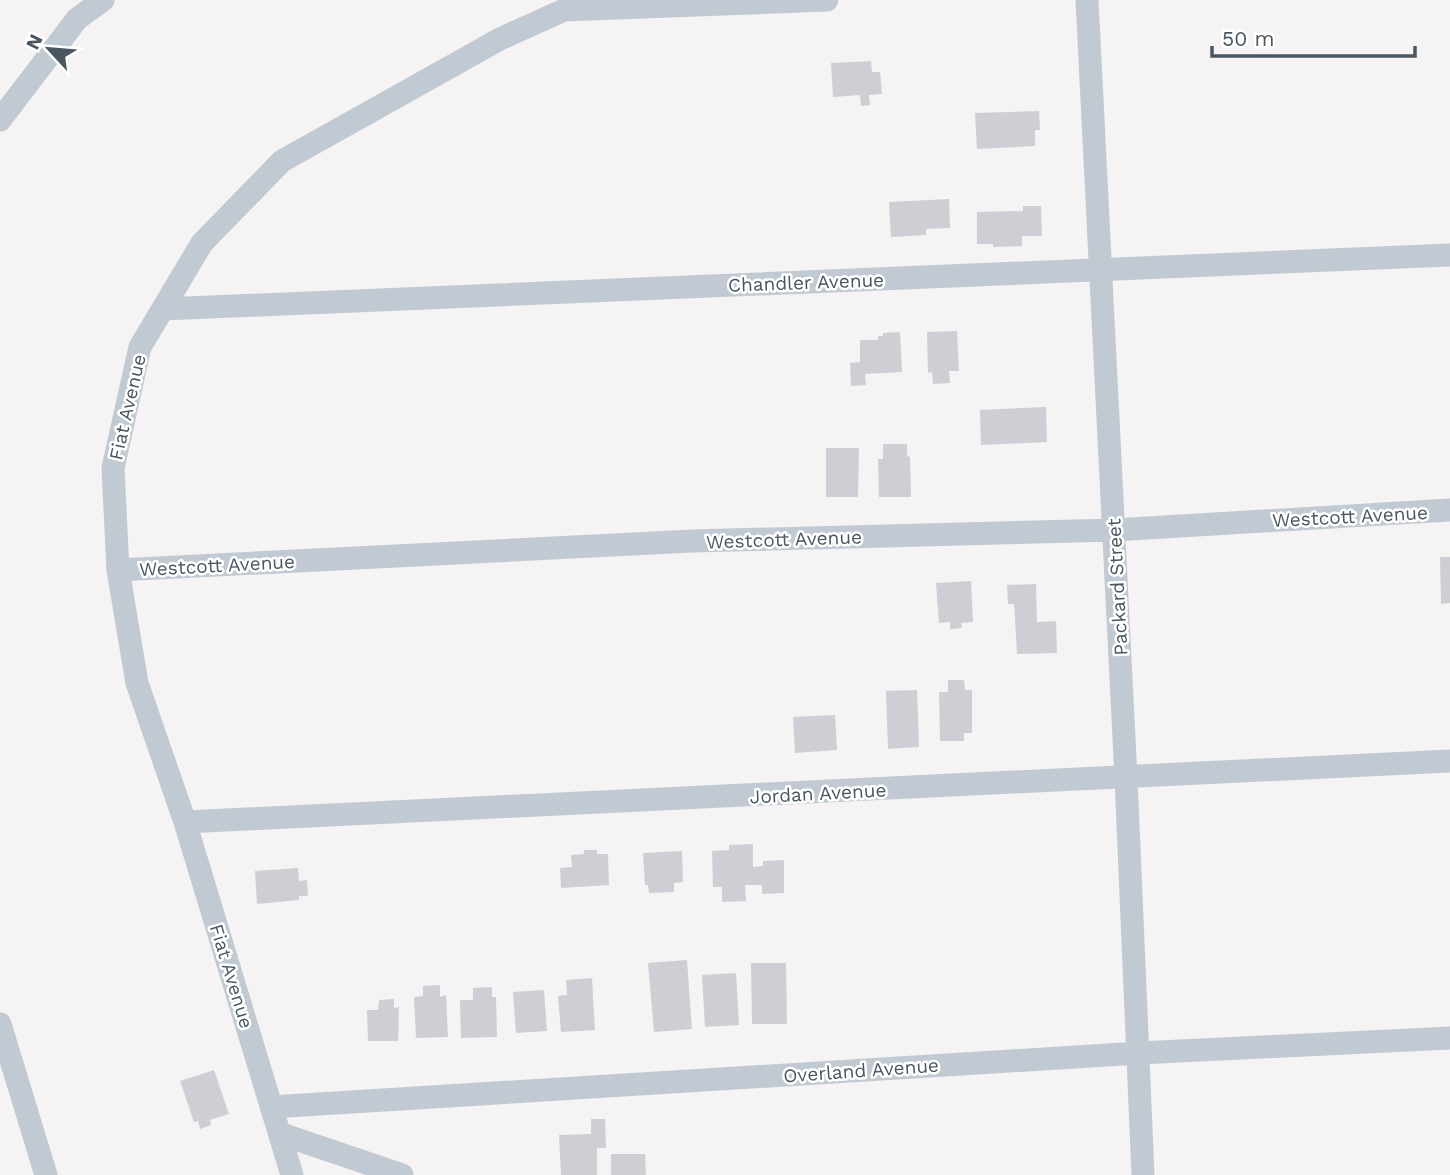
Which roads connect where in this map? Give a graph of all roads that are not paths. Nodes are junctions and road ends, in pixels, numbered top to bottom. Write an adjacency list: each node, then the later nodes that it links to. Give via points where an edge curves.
1 (103, 0): 4 (street, via 77,19)
2 (827, 0): 7 (street, Fiat Avenue, via 564,10 500,39 282,161 202,243)
3 (1087, 0): 6 (street, Packard Street)
4 (0, 120)
5 (1450, 254): 6 (street, Chandler Avenue)
6 (1101, 270): 7 (street, Chandler Avenue); 9 (street, Packard Street)
7 (163, 309): 10 (street, Fiat Avenue, via 140,347 113,468)
8 (1450, 510): 9 (street, Westcott Avenue)
9 (1114, 530): 10 (street, Westcott Avenue, via 692,541); 12 (street, Packard Street)
10 (118, 570): 13 (street, Fiat Avenue, via 137,683)
11 (1450, 761): 12 (street, Jordan Avenue)
12 (1126, 778): 13 (street, Jordan Avenue); 16 (street, Packard Street)
13 (185, 822): 17 (street, Fiat Avenue)
14 (0, 1024): 19 (street)
15 (1450, 1038): 16 (street, Overland Avenue)
16 (1139, 1053): 17 (street, Overland Avenue); 22 (street, Packard Street)
17 (271, 1107): 18 (street, Fiat Avenue)
18 (281, 1134): 20 (street, Fiat Avenue); 21 (street)
19 (46, 1175)
20 (292, 1175)
21 (402, 1175)
22 (1143, 1175)

